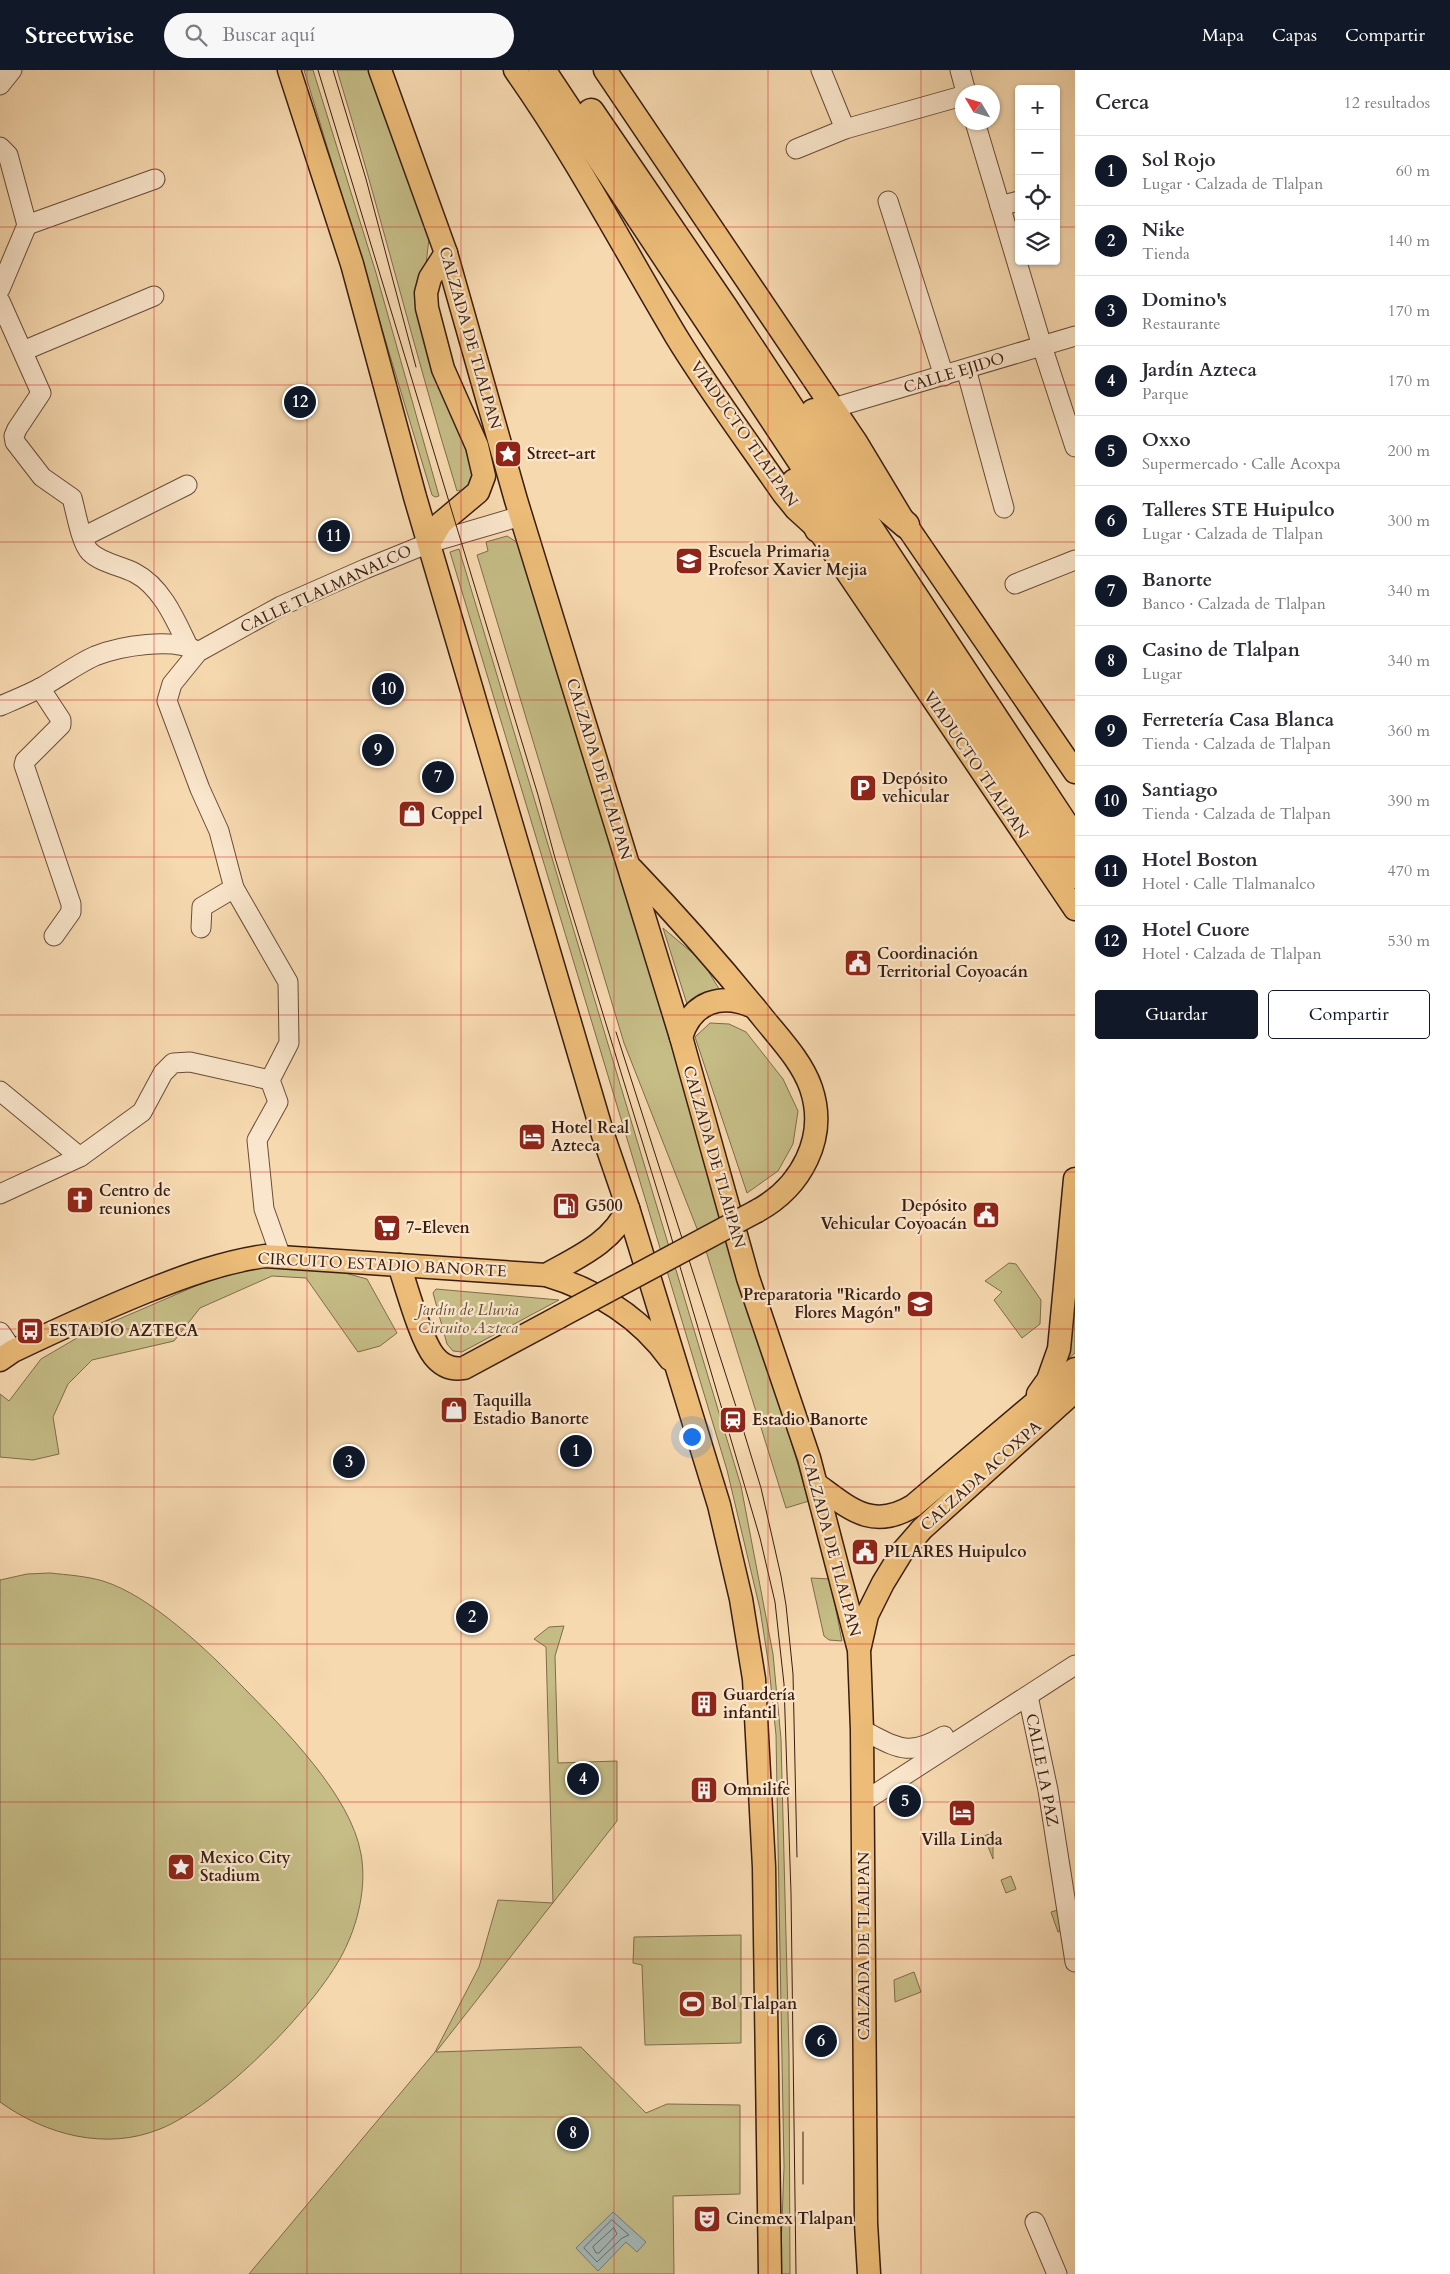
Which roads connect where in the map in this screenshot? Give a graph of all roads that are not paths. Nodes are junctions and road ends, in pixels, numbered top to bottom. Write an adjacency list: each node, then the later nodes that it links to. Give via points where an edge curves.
1 (12, 70): 11 (street)
2 (289, 70): 43 (main road, via 352,264)
3 (380, 70): 14 (main road, CALZADA DE TLALPAN)
4 (392, 70): 14 (main road)
5 (515, 70): 41 (main road, VIADUCTO TLALPAN, via 610,219 697,369 796,510)
6 (542, 70): 30 (highway, VIADUCTO TLALPAN)
7 (562, 70): 25 (highway)
8 (605, 70): 35 (main road)
9 (821, 70): 15 (street)
10 (960, 70): 12 (street)
11 (0, 85)
12 (964, 85)
13 (955, 98): 15 (street)
14 (390, 102): 24 (main road, CALZADA DE TLALPAN)
15 (845, 129): 18 (street)
16 (977, 130): 22 (street)
17 (0, 147): 23 (street, via 8,155)
18 (796, 149)
19 (155, 178): 23 (street)
20 (888, 200): 34 (street)
21 (1015, 202): 22 (street)
22 (1000, 206): 31 (street)
23 (27, 225): 26 (street)
24 (446, 253): 39 (main road, CALZADA DE TLALPAN); 43 (main road, via 430,278 427,308 443,370 477,446 484,476 478,492 441,522)
25 (706, 280): 40 (highway, via 727,293 742,309 831,437 884,506); 50 (highway)
26 (0, 289)
27 (154, 296): 32 (street)
28 (0, 301): 32 (street)
29 (1075, 336): 31 (street, CALLE EJIDO)
30 (722, 343): 41 (highway, via 736,389 805,497); 52 (highway, VIADUCTO TLALPAN)
31 (1042, 346): 33 (street, CALLE EJIDO); 36 (street)
32 (23, 351): 42 (street, via 41,393 17,429 15,442 42,477 72,498)
33 (966, 369): 34 (street, CALLE EJIDO); 38 (street)
34 (944, 376): 35 (street, CALLE EJIDO)
35 (832, 408): 40 (main road)
36 (1074, 441)
37 (187, 485): 42 (street)
38 (1004, 508)
39 (522, 516): 43 (street, CALLE TLALMANALCO); 51 (main road, CALZADA DE TLALPAN)
40 (906, 526): 49 (main road)
41 (818, 529): 54 (main road, VIADUCTO TLALPAN)
42 (83, 537): 46 (street, via 90,552 138,574 157,592 170,607)
43 (429, 543): 46 (street, CALLE TLALMANALCO, via 280,606); 64 (main road, via 603,1135)
44 (1075, 560): 45 (street)
45 (1015, 584)
46 (193, 649): 47 (street, via 160,644 118,649 95,656); 53 (street, via 172,684 167,701 219,831)
47 (40, 688): 48 (street); 56 (street, via 61,725 24,765 71,904 71,912)
48 (0, 706)
49 (1075, 772)
50 (1075, 840)
51 (628, 864): 57 (main road, via 697,938); 58 (main road, CALZADA DE TLALPAN)
52 (1075, 875)
53 (234, 888): 55 (street, via 202,907); 59 (street, via 288,982 289,1043)
54 (1073, 909)
55 (201, 928)
56 (54, 936)
57 (754, 1007): 58 (main road, via 735,1000 710,1003 693,1015); 66 (main road, bridge, via 807,1078 814,1099 813,1145 797,1179 779,1198 464,1368 454,1370 434,1356)
58 (681, 1037): 74 (main road, CALZADA DE TLALPAN, via 748,1278)
59 (270, 1080): 61 (street, via 190,1062 173,1063 163,1073 142,1112); 65 (street, via 278,1102 257,1140 264,1208)
60 (0, 1091): 61 (street)
61 (80, 1157): 63 (street)
62 (1075, 1178): 73 (main road, via 1059,1349 1048,1380)
63 (0, 1194)
64 (628, 1208): 67 (main road, via 620,1224 606,1239); 71 (main road)
65 (281, 1257): 66 (main road, CIRCUITO ESTADIO BANORTE); 69 (main road, CIRCUITO ESTADIO BANORTE, via 251,1258 205,1269 105,1308)
66 (399, 1265): 67 (main road, CIRCUITO ESTADIO BANORTE)
67 (546, 1275): 71 (main road, CIRCUITO ESTADIO BANORTE, via 584,1288 620,1309 648,1332)
68 (0, 1332): 69 (street)
69 (6, 1355)
70 (1075, 1369): 73 (main road, CALZADA ACOXPA)
71 (679, 1372): 82 (main road, via 719,1505 754,1679 764,1868)
72 (1075, 1391): 75 (main road, CALZADA ACOXPA, via 922,1529 902,1552 867,1614)
73 (1027, 1410): 74 (main road, CALZADA ACOXPA, via 899,1515 882,1519 865,1515)
74 (816, 1484): 75 (main road, CALZADA DE TLALPAN)
75 (859, 1650): 78 (main road, CALZADA DE TLALPAN)
76 (1075, 1665): 77 (street)
77 (1020, 1701): 78 (street, via 990,1709 926,1747 896,1746); 79 (street); 80 (street, CALLE LA PAZ, via 1048,1790)
78 (862, 1730): 79 (main road, CALZADA DE TLALPAN)
79 (863, 1802): 83 (main road, CALZADA DE TLALPAN)
80 (1075, 1962)
81 (1035, 2222): 84 (street)
82 (770, 2274)
83 (869, 2274)
84 (1057, 2274)

